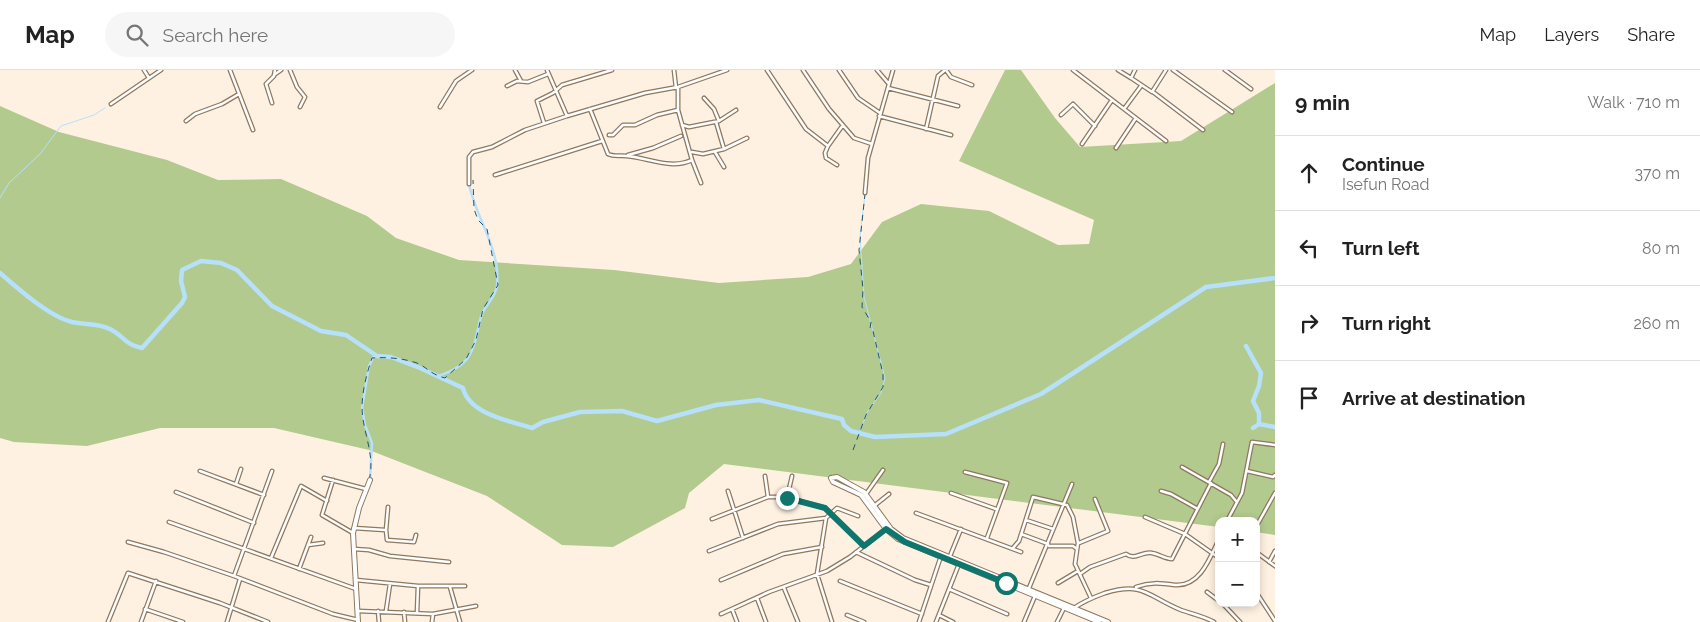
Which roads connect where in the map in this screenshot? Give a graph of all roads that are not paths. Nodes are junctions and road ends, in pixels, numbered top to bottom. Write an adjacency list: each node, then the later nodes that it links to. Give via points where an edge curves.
1 (144, 70): 28 (street)
2 (161, 70): 28 (street)
3 (230, 70): 40 (street)
4 (275, 70): 26 (street)
5 (280, 70): 26 (street)
6 (290, 70): 25 (street)
7 (472, 70): 48 (street, via 456,81)
8 (515, 70): 30 (street)
9 (612, 70): 38 (street, via 562,85)
10 (674, 70): 35 (street)
11 (727, 70): 35 (street)
12 (767, 70): 75 (street, via 806,129)
13 (803, 70): 62 (street)
14 (877, 70): 31 (street)
15 (893, 70): 31 (street)
16 (946, 70): 32 (street, via 951,77); 42 (street, via 938,76)
17 (1118, 70): 29 (street)
18 (1135, 70): 29 (street)
19 (1166, 70): 39 (street)
20 (1173, 70): 53 (street)
21 (1225, 70): 37 (street)
22 (841, 71): 54 (street, via 858,98)
23 (1075, 71): 43 (street)
24 (547, 72): 30 (street, via 528,82); 38 (street)
25 (292, 74): 27 (street); 47 (street, via 305,98)
26 (274, 76): 44 (street, via 266,84)
27 (297, 76)
28 (149, 78): 45 (street)
29 (1131, 78): 34 (street)
30 (521, 81): 33 (street)
31 (889, 84): 36 (street)
32 (972, 85)
33 (507, 86)
34 (1141, 86): 39 (street); 50 (street)
35 (677, 87): 49 (street); 51 (street)
36 (888, 88): 42 (street); 54 (street)
37 (1251, 89)
38 (555, 91): 56 (street); 60 (street, via 536,101)
39 (1153, 92): 66 (street)
40 (239, 94): 58 (street); 65 (street)
41 (704, 98): 59 (street, via 714,109)
42 (933, 98): 46 (street); 64 (street)
43 (1112, 100): 50 (street); 63 (street)
44 (272, 103)
45 (111, 104)
46 (958, 106)
47 (300, 107)
48 (440, 107)
49 (590, 109): 56 (street); 71 (street)
50 (1124, 109): 57 (street)
51 (678, 110): 61 (street); 68 (street, via 656,115 635,125 623,125 613,136)
52 (736, 110): 59 (street)
53 (1232, 112)
54 (880, 115): 64 (street); 73 (street)
55 (1061, 115): 63 (street, via 1073,104)
56 (566, 116): 60 (street)
57 (1136, 118): 72 (street); 76 (street)
58 (186, 121)
59 (718, 122): 61 (street, via 689,127); 77 (street)
60 (544, 123): 86 (street, via 471,154 468,160)
61 (682, 125): 78 (street)
62 (843, 125): 73 (street, via 855,139); 75 (street)
63 (1095, 126): 74 (street)
64 (926, 129): 67 (street)
65 (253, 130)
66 (1203, 130)
67 (952, 134)
68 (610, 135)
69 (681, 136): 80 (street)
70 (747, 138): 77 (street)
71 (602, 141): 80 (street, via 608,154); 84 (street)
72 (1166, 141)
73 (872, 144): 87 (street)
74 (1082, 144)
75 (828, 146): 82 (street, via 826,158)
76 (1116, 148)
77 (724, 150): 79 (street)
78 (692, 152): 79 (street); 81 (street)
79 (715, 152): 83 (street)
80 (627, 156): 81 (street, via 670,164 684,164)
81 (692, 160): 85 (street)
82 (837, 165)
83 (724, 167)
84 (495, 176)
85 (701, 182)
86 (469, 184)
87 (865, 193)
88 (1223, 444): 103 (street, via 1219,464)
89 (1275, 445): 95 (street, via 1252,442)
90 (1182, 467): 103 (street)
91 (241, 469): 104 (street)
92 (883, 470): 113 (street)
93 (200, 471): 104 (street)
94 (272, 471): 112 (street)
95 (1247, 471): 99 (street); 119 (street, via 1242,493)
96 (966, 472): 125 (street, via 1007,483)
97 (765, 476): 115 (street)
98 (792, 476): 116 (street)
99 (1275, 477)
100 (324, 478): 101 (street)
101 (333, 480): 106 (street); 118 (street)
102 (370, 480): 106 (street)
103 (1210, 483): 119 (street, via 1231,495); 123 (street)
104 (236, 484): 112 (street)
105 (1072, 484): 120 (street)
106 (366, 489): 141 (street)
107 (728, 491): 124 (street)
108 (1161, 491): 123 (street)
109 (176, 492): 136 (street)
110 (951, 493): 125 (street)
111 (1275, 493): 134 (street)
112 (264, 494): 136 (street)
113 (866, 494): 121 (street); 137 (street, via 831,478 861,495)
114 (889, 494): 121 (street)
115 (768, 497): 116 (street); 124 (street)
116 (787, 498): 127 (street, via 825,508)
117 (1095, 499): 150 (street, via 1108,531)
118 (327, 501): 141 (street, via 322,515); 169 (street, via 300,487)
119 (1236, 502): 130 (street)
120 (1064, 504): 133 (street, via 1033,497); 139 (street); 150 (street, via 1073,517)
121 (874, 506): 154 (street, via 891,529)
122 (388, 507): 140 (street)
123 (1196, 508): 143 (street)
124 (734, 510): 132 (street); 146 (street)
125 (996, 510): 147 (street)
126 (916, 512): 138 (street)
127 (829, 513): 128 (street, via 840,508); 131 (street); 153 (street)
128 (858, 516)
129 (1146, 517): 143 (street)
130 (1229, 517)
131 (826, 518): 146 (street, via 778,524); 155 (street)
132 (712, 519)
133 (1026, 520): 139 (street); 142 (street)
134 (1260, 520)
135 (169, 522): 158 (street)
136 (254, 523): 158 (street)
137 (886, 529): 153 (street); 154 (street, via 898,538)
138 (961, 529): 147 (street); 168 (street)
139 (1053, 529): 152 (street)
140 (386, 530): 141 (street); 144 (street, via 388,541 414,542)
141 (354, 531): 159 (street)
142 (1022, 534): 152 (street); 156 (street)
143 (1185, 534): 165 (street); 175 (street, via 1172,559 1153,553 1131,557 1126,554)
144 (416, 535)
145 (311, 537): 151 (street)
146 (743, 538): 161 (street)
147 (986, 538): 156 (street)
148 (128, 542): 177 (street)
149 (323, 543): 151 (street)
150 (1078, 543): 160 (street)
151 (308, 545): 174 (street)
152 (1048, 545): 160 (street, via 1073,546); 191 (street)
153 (864, 546): 163 (street)
154 (919, 546): 167 (street); 168 (street)
155 (822, 547): 176 (street); 180 (street, via 783,554)
156 (1012, 548): 164 (street)
157 (1215, 548): 165 (street)
158 (244, 549): 169 (street); 177 (street)
159 (354, 549): 170 (street); 179 (street)
160 (1076, 549): 175 (street)
161 (709, 551)
162 (1275, 551): 171 (street)
163 (856, 552): 176 (street); 185 (street)
164 (1021, 552)
165 (1213, 552): 189 (street, via 1204,569 1188,583 1159,582)
166 (1260, 555): 171 (street)
167 (940, 556): 172 (street); 185 (street)
168 (950, 556): 191 (street)
169 (271, 558): 174 (street)
170 (449, 562)
171 (1269, 562): 173 (street)
172 (959, 564): 193 (street); 195 (street)
173 (1275, 566)
174 (299, 568): 192 (street)
175 (1079, 572): 183 (street); 197 (street)
176 (817, 574): 190 (street); 233 (street)
177 (234, 576): 178 (street)
178 (240, 579): 201 (street); 219 (street)
179 (356, 580): 184 (street); 192 (street)
180 (721, 580)
181 (156, 581): 201 (street); 205 (street); 221 (street, via 128,573)
182 (840, 581): 215 (street)
183 (1058, 583)
184 (390, 584): 186 (street); 210 (street)
185 (931, 585): 215 (street)
186 (418, 586): 188 (street); 212 (street)
187 (465, 586): 188 (street)
188 (450, 587): 207 (street)
189 (1134, 587): 197 (street); 242 (street)
190 (784, 588): 196 (street); 232 (street)
191 (1029, 588): 204 (street)
192 (357, 589): 208 (street)
193 (949, 589): 216 (street); 218 (street)
194 (1207, 592): 198 (street)
195 (1035, 595): 203 (street); 238 (street)
196 (757, 598): 206 (street); 231 (street)
197 (1091, 598): 204 (street)
198 (1215, 598)
199 (1260, 598): 220 (street)
200 (476, 606): 207 (street)
201 (232, 607): 224 (street); 225 (street)
202 (1225, 607): 243 (street)
203 (1064, 608): 239 (street); 240 (street)
204 (1074, 608): 241 (street)
205 (145, 609): 222 (street); 223 (street)
206 (732, 609): 214 (street); 230 (street)
207 (455, 610): 213 (street); 229 (street)
208 (358, 611): 209 (street); 219 (street)
209 (378, 611): 210 (street); 226 (street)
210 (386, 611): 211 (street)
211 (404, 612): 212 (street); 227 (street)
212 (417, 613): 213 (street)
213 (433, 614): 228 (street)
214 (721, 614)
215 (922, 614): 235 (street)
216 (1007, 614)
217 (847, 615): 234 (street)
218 (939, 615): 236 (street); 237 (street)
219 (358, 621)
220 (1275, 621)
221 (108, 622)
222 (141, 622)
223 (182, 622)
224 (227, 622)
225 (268, 622)
226 (379, 622)
227 (405, 622)
228 (432, 622)
229 (460, 622)
230 (737, 622)
231 (766, 622)
232 (798, 622)
233 (832, 622)
234 (864, 622)
235 (919, 622)
236 (936, 622)
237 (953, 622)
238 (1024, 622)
239 (1057, 622)
240 (1099, 622)
241 (1108, 622)
242 (1214, 622)
243 (1240, 622)

